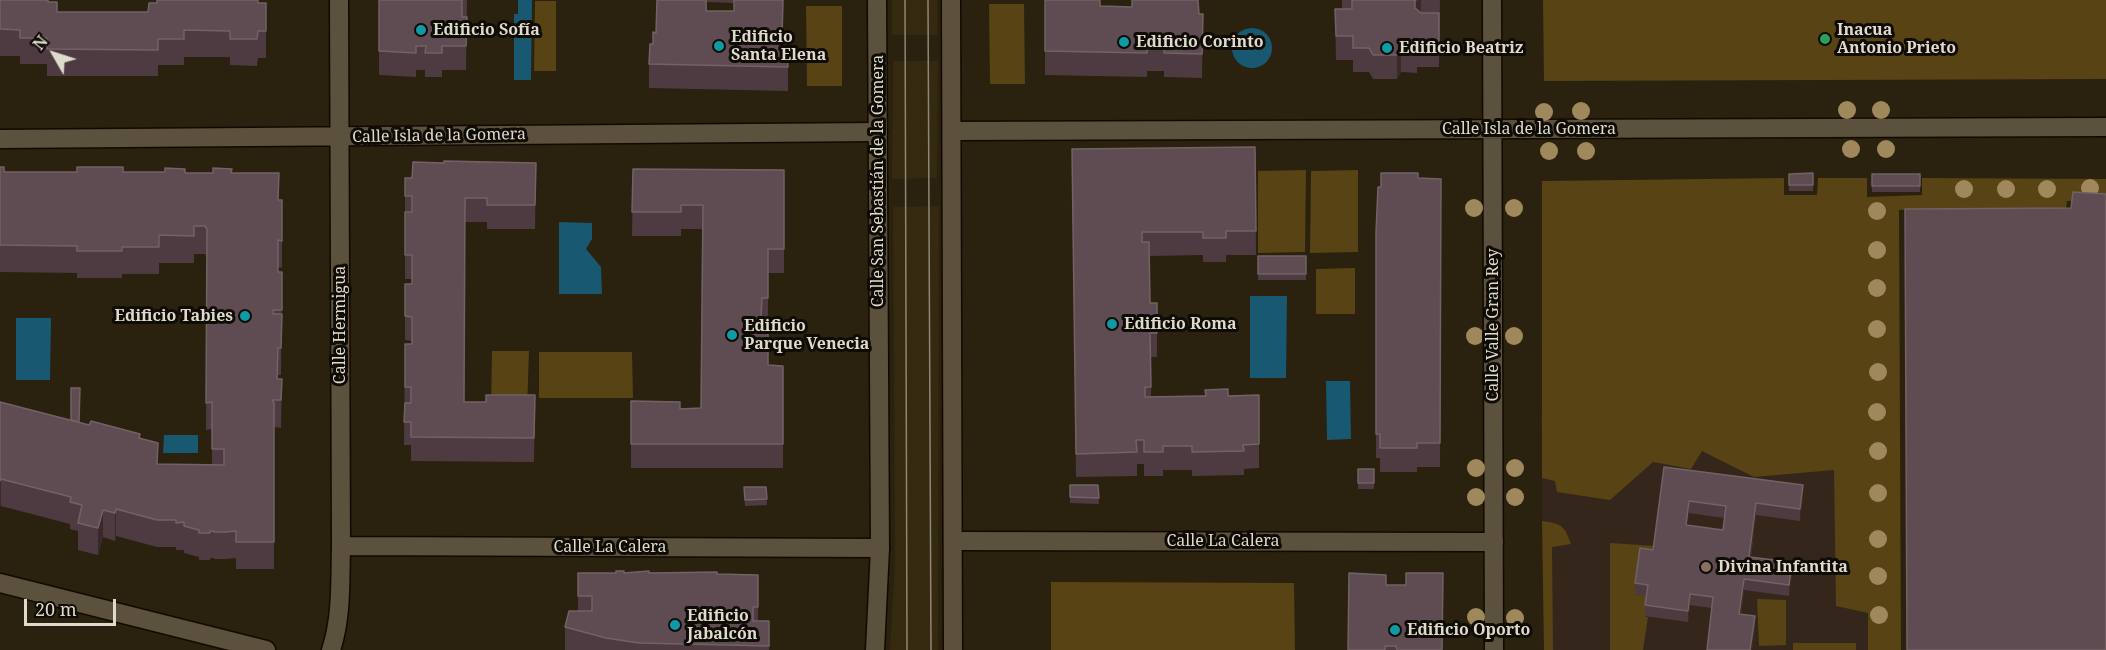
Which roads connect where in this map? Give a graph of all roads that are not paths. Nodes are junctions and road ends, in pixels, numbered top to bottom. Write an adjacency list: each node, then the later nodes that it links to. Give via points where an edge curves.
1 (339, 0): 9 (street, Calle Hermigua)
2 (877, 0): 8 (street, Calle San Sebastián de la Gomera)
3 (951, 0): 7 (street)
4 (1492, 0): 6 (street, Calle Valle Gran Rey)
5 (2106, 127): 6 (street, Calle Isla de la Gomera)
6 (1493, 129): 7 (street, Calle Isla de la Gomera); 12 (street, Calle Valle Gran Rey)
7 (952, 131): 11 (street)
8 (878, 132): 9 (street, Calle Isla de la Gomera); 14 (street, Calle San Sebastián de la Gomera)
9 (340, 137): 10 (street, Calle Isla de la Gomera); 13 (street, Calle Hermigua)
10 (0, 139)
11 (953, 541): 12 (street, Calle La Calera); 19 (street)
12 (1494, 542): 20 (street, Calle Valle Gran Rey)
13 (341, 546): 14 (street, Calle La Calera); 17 (street, Calle Hermigua, via 340,606)
14 (880, 548): 18 (street, Calle San Sebastián de la Gomera)
15 (0, 583): 16 (street)
16 (266, 650)
17 (331, 650)
18 (875, 650)
19 (953, 650)
20 (1494, 650)

